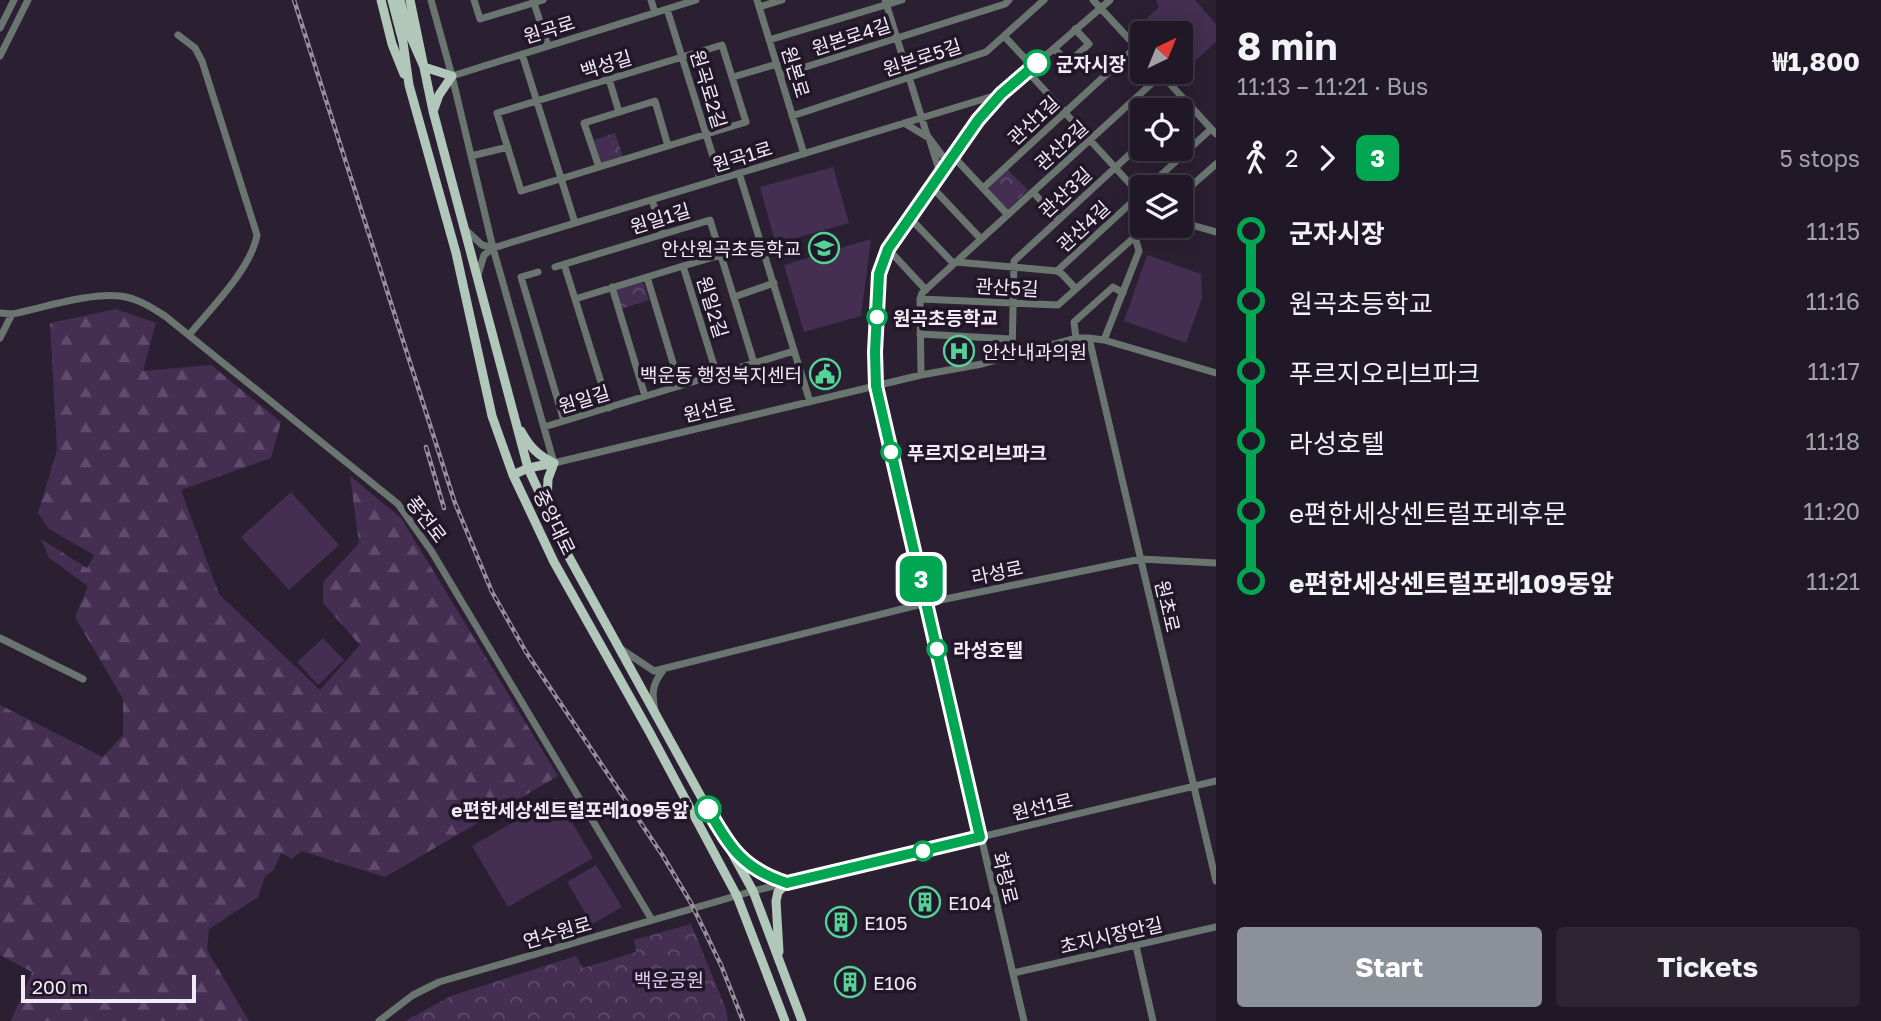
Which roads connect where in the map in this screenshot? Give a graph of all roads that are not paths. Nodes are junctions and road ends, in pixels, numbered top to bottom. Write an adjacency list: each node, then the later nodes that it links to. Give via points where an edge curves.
1 (14, 0): 25 (street)
2 (28, 0): 36 (street)
3 (381, 0): 48 (main road)
4 (392, 0): 48 (main road, 중앙대로)
5 (400, 0): 39 (main road)
6 (410, 0): 39 (main road)
7 (431, 0): 42 (street)
8 (474, 0): 18 (street, via 480,19)
9 (651, 0): 24 (street)
10 (696, 0): 23 (street, 원곡로)
11 (782, 0): 20 (street)
12 (902, 0): 19 (street)
13 (1009, 0): 29 (street, 원본로4길)
14 (1030, 0): 21 (street)
15 (1044, 0): 21 (street, 원본로5길)
16 (1093, 0): 22 (street)
17 (1110, 0): 22 (street, 화랑로)
18 (539, 1): 32 (street)
19 (886, 2): 29 (street); 30 (street)
20 (758, 4): 30 (street, 원본로)
21 (1036, 7): 28 (street, 원본로5길)
22 (1100, 7): 26 (street, 화랑로); 31 (street)
23 (667, 9): 24 (street, 원곡로); 37 (street, 원곡로2길)
24 (655, 13): 32 (street, 원곡로)
25 (0, 28)
26 (1075, 29): 33 (street, 화랑로); 33 (street, via 1088,44 1068,64)
27 (178, 35): 121 (street, via 195,48 202,61 257,235 240,271)
28 (1004, 36): 40 (street); 44 (street, 원본로5길, via 986,52)
29 (897, 38): 41 (street, 원본로4길); 44 (street)
30 (769, 40): 38 (street, 원본로)
31 (1130, 40)
32 (548, 46): 35 (street, 원곡로)
33 (1054, 48): 40 (street, 화랑로)
34 (1130, 52): 55 (street, 관산1길)
35 (522, 54): 42 (street, 원곡로); 51 (street)
36 (0, 56)
37 (682, 57): 43 (street, 백성길, via 722,45); 45 (street, 백성길); 60 (street, 원곡로2길)
38 (777, 64): 41 (street, 원본로); 43 (street)
39 (424, 67): 42 (main road); 53 (main road)
40 (1030, 69): 49 (street, 화랑로); 55 (street)
41 (780, 75): 56 (street, 원본로)
42 (452, 76): 53 (main road); 67 (street)
43 (733, 78): 60 (street, 백성길, via 746,122)
44 (909, 78): 56 (street, 원본로5길); 57 (street)
45 (609, 79): 51 (street, 백성길); 54 (street)
46 (1149, 84): 62 (street, 관산2길)
47 (1170, 84): 50 (street)
48 (409, 85): 143 (main road, 중앙대로, via 456,253 492,416)
49 (1001, 94): 57 (street, 원곡1로); 68 (street, 화랑로)
50 (1182, 98)
51 (537, 101): 64 (street, 백성길, via 497,113); 75 (street)
52 (1193, 110): 59 (street)
53 (433, 111): 89 (main road)
54 (620, 112): 63 (street, via 655,101); 70 (street, via 584,123)
55 (1065, 112): 62 (street); 80 (street, 관산1길)
56 (792, 116): 65 (street, 원본로)
57 (922, 118): 58 (street, 원곡1로); 61 (street)
58 (904, 123): 61 (street); 65 (street, 원곡1로)
59 (1214, 132): 74 (street)
60 (706, 134): 63 (street, 백성길); 76 (street, 원곡로2길)
61 (929, 138): 68 (street); 73 (street)
62 (1090, 140): 71 (street); 81 (street, 관산2길)
63 (668, 146): 70 (street, 백성길)
64 (508, 147): 67 (street); 75 (street, 백성길, via 521,191)
65 (804, 154): 72 (street, 원곡1로)
66 (1130, 154): 71 (street, 관산3길)
67 (471, 156): 95 (street)
68 (950, 159): 73 (street, 화랑로); 80 (street)
69 (1216, 164): 78 (street)
70 (598, 167): 75 (street, 백성길)
71 (1115, 167): 77 (street); 86 (street, 관산3길)
72 (739, 173): 76 (street, 원곡1로); 109 (street)
73 (940, 173): 79 (street, 화랑로)
74 (1162, 175)
75 (561, 179): 87 (street)
76 (720, 179): 82 (street, 원곡1로)
77 (1130, 183)
78 (1193, 184)
79 (931, 186): 85 (street, 화랑로); 94 (street)
80 (983, 188): 84 (street)
81 (1033, 192): 84 (street, 관산2길); 86 (street)
82 (652, 200): 87 (street, 원곡1로); 91 (street)
83 (1130, 206): 103 (street, 관산4길)
84 (1008, 215): 94 (street, 관산2길)
85 (909, 217): 96 (street, 화랑로); 98 (street)
86 (1058, 220): 102 (street, 관산3길)
87 (575, 223): 95 (street, 원곡1로)
88 (1193, 225): 90 (street)
89 (466, 230): 95 (street); 105 (main road)
90 (1216, 232)
91 (663, 234): 97 (street, 원일1길, via 710,220); 99 (street, 원일1길)
92 (1134, 238): 111 (street, 관산5길)
93 (1135, 238): 113 (street, via 1139,251)
94 (981, 239): 98 (street, 관산2길)
95 (493, 248): 105 (street, via 484,255); 108 (street)
96 (888, 249): 112 (street); 134 (street, 화랑로, via 879,274)
97 (721, 254): 100 (street); 114 (street, 원일1길)
98 (955, 263): 102 (street, 관산4길); 112 (street, 관산2길)
99 (564, 264): 101 (street, 원일1길); 115 (street)
100 (683, 266): 107 (street, 원일2길); 131 (street, 원일2길)
101 (555, 267)
102 (1013, 267): 103 (street, 관산4길); 117 (street)
103 (1057, 271): 111 (street)
104 (538, 272): 106 (street)
105 (477, 275): 138 (main road)
106 (521, 277): 108 (street); 139 (street)
107 (647, 277): 110 (street, 원일2길); 133 (street)
108 (502, 282): 140 (street)
109 (774, 283): 114 (street); 127 (street)
110 (612, 287): 115 (street, 원일2길); 135 (street)
111 (1076, 289): 117 (street, 관산5길, via 1058,305)
112 (926, 290): 116 (street, 관산2길)
113 (1124, 293): 123 (street, via 1113,287 1074,322); 126 (street)
114 (734, 297): 129 (street, 원일1길)
115 (575, 299): 137 (street)
116 (920, 299): 117 (street, 관산5길); 120 (street)
117 (1012, 303): 125 (street)
118 (0, 313): 119 (street, 풍전로)
119 (12, 314): 121 (street, 풍전로, via 106,295 122,296 142,302); 122 (street)
120 (920, 334): 125 (street); 132 (street)
121 (189, 335): 161 (street, 풍전로, via 409,517)
122 (0, 338)
123 (1076, 338): 124 (street, 원선로); 128 (street, 원선로)
124 (1089, 338): 126 (street, 원선로); 145 (street, 원초로)
125 (1011, 339): 128 (street)
126 (1104, 340): 130 (street, 원선로)
127 (794, 351): 129 (street, 원일길); 136 (street)
128 (1012, 356): 132 (street, 원선로)
129 (754, 363): 131 (street, 원일길)
130 (1216, 373)
131 (717, 375): 133 (street, 원일길)
132 (921, 375): 134 (street, 원선로)
133 (680, 386): 135 (street, 원일길)
134 (876, 386): 136 (street, 원선로); 147 (street, 화랑로)
135 (645, 397): 137 (street, 원일길)
136 (810, 401): 141 (street, 원선로)
137 (608, 408): 139 (street, 원일길)
138 (514, 421): 141 (main road, via 529,445); 142 (main road)
139 (564, 421): 140 (street, 원일길)
140 (544, 427): 141 (street)
141 (554, 463): 142 (main road); 144 (main road, via 546,495)
142 (528, 468): 143 (main road); 144 (main road)
143 (513, 475): 160 (main road, 중앙대로, via 554,562)
144 (549, 515): 149 (main road)
145 (1141, 559): 146 (street, 라성로); 147 (street, 라성로); 154 (street, 원초로)
146 (1216, 563)
147 (926, 603): 150 (street, 라성로); 155 (street, 화랑로)
148 (0, 638): 151 (street)
149 (620, 648): 150 (street, via 654,671); 152 (main road)
150 (664, 669): 152 (street, via 654,681)
151 (83, 679)
152 (655, 713): 156 (main road)
153 (1216, 781): 154 (street, 원선1로)
154 (1194, 786): 155 (street, 원선1로); 157 (street, 원초로)
155 (980, 837): 158 (street, 원선1로); 165 (street, 화랑로)
156 (728, 846): 158 (main road, via 766,876); 159 (main road)
157 (1216, 881)
158 (787, 883): 159 (street, 원선1로); 164 (main road, via 776,901)
159 (753, 891): 160 (street, 연수원로); 164 (main road)
160 (737, 895): 161 (street, 연수원로); 167 (main road, 중앙대로)
161 (652, 920): 166 (street, 연수원로, via 439,982)
162 (1216, 927): 163 (street, 초지시장안길)
163 (1136, 946): 165 (street, 초지시장안길); 170 (street)
164 (781, 964): 168 (main road)
165 (1013, 973): 169 (street, 화랑로)
166 (379, 1021)
167 (785, 1021)
168 (802, 1021)
169 (1024, 1021)
170 (1153, 1021)

